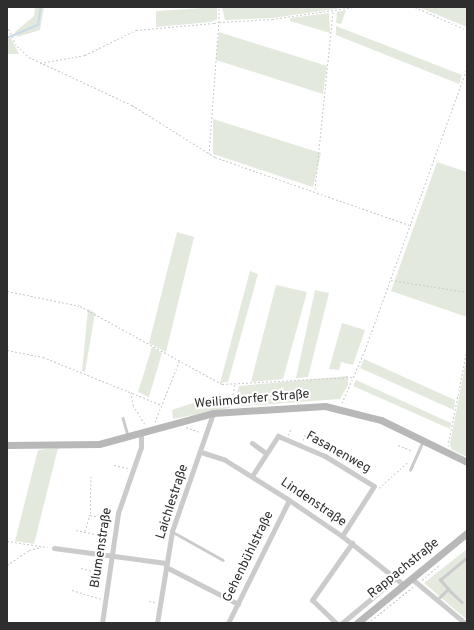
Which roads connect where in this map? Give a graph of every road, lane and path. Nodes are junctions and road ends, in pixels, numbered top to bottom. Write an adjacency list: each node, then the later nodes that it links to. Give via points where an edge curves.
1 (219, 7): 6 (path)
2 (354, 7): 5 (path)
3 (407, 7): 4 (path)
4 (415, 7): 8 (path)
5 (334, 11): 6 (path); 12 (path)
6 (219, 22): 9 (path, via 136,30 85,55); 11 (path)
7 (7, 25): 9 (path, via 24,54)
8 (467, 30)
9 (40, 63): 11 (path, via 132,105)
10 (467, 68): 13 (path)
11 (210, 154): 12 (path)
12 (315, 190): 13 (path)
13 (409, 225): 14 (path)
14 (390, 280): 16 (path); 20 (path)
15 (7, 291): 19 (path, via 80,306)
16 (467, 292)
17 (467, 349): 43 (path)
18 (7, 350): 22 (path, via 43,356)
19 (180, 361): 21 (path, via 219,383); 23 (path)
20 (354, 377): 21 (path); 24 (path)
21 (235, 383): 25 (path)
22 (131, 391): 23 (path); 31 (path, via 133,405)
23 (162, 404): 29 (path)
24 (341, 408): 25 (main road, Weilimdorfer Straße); 36 (main road, Weilimdorfer Straße, via 368,415)
25 (230, 411): 26 (main road, Weilimdorfer Straße)
26 (213, 413): 28 (main road, Weilimdorfer Straße); 33 (street, Laichlestraße)
27 (123, 418): 34 (lane)
28 (172, 422): 29 (main road, Weilimdorfer Straße); 33 (path)
29 (156, 427): 31 (main road, Weilimdorfer Straße)
30 (291, 429): 35 (path)
31 (145, 431): 34 (main road, Weilimdorfer Straße); 48 (street, Blumenstraße)
32 (306, 433): 38 (path)
33 (207, 434): 41 (street, Laichlestraße)
34 (128, 436): 39 (main road, Weilimdorfer Straße, via 76,446)
35 (287, 439): 38 (street, Fasanenweg); 44 (street, Fasanenweg, via 278,436)
36 (424, 440): 42 (lane); 43 (main road, Weilimdorfer Straße)
37 (252, 443): 44 (street)
38 (301, 444): 60 (street, Fasanenweg, via 374,486)
39 (7, 445)
40 (398, 445): 42 (path)
41 (201, 452): 51 (street, Lindenstraße, via 225,460); 57 (street, Laichlestraße)
42 (418, 452): 45 (lane)
43 (446, 452): 46 (main road, Weilimdorfer Straße)
44 (266, 453): 51 (street, Fasanenweg)
45 (414, 461): 49 (lane); 52 (path, via 407,461)
46 (467, 462)
47 (114, 465): 48 (path)
48 (132, 469): 55 (street, Blumenstraße)
49 (410, 470)
50 (91, 476): 54 (path)
51 (252, 476): 53 (street, Lindenstraße)
52 (382, 485)
53 (289, 500): 60 (street, Lindenstraße); 84 (street, Gehenbühlstraße)
54 (90, 515): 55 (path); 58 (path)
55 (117, 521): 61 (street, Blumenstraße)
56 (76, 530): 58 (path)
57 (172, 531): 68 (lane); 71 (street, Laichlestraße)
58 (85, 532): 61 (path)
59 (467, 533): 75 (main road, Rappachstraße)
60 (342, 536): 63 (street, Lindenstraße)
61 (115, 539): 66 (street, Blumenstraße)
62 (7, 541): 64 (path)
63 (352, 543): 74 (street, Lindenstraße); 88 (street, via 312,600)
64 (45, 546): 65 (path); 70 (path, via 29,550)
65 (54, 548): 66 (street)
66 (113, 556): 71 (street); 73 (street, Blumenstraße)
67 (467, 556): 79 (lane, via 440,580)
68 (223, 560)
69 (440, 564): 76 (path)
70 (7, 565)
71 (166, 565): 84 (street); 86 (street, Laichlestraße)
72 (81, 568): 73 (path)
73 (110, 575): 81 (street, Blumenstraße)
74 (396, 578): 77 (street, Lindenstraße); 89 (street)
75 (412, 578): 77 (main road, Rappachstraße); 82 (street)
76 (420, 581)
77 (404, 585): 90 (main road, Rappachstraße)
78 (413, 588): 91 (path)
79 (448, 589): 82 (lane); 83 (lane)
80 (72, 590): 81 (path)
81 (105, 600): 85 (street, Blumenstraße)
82 (437, 600): 92 (street)
83 (462, 602)
84 (238, 604): 87 (street, Gehenbühlstraße)
85 (102, 623)
86 (157, 623)
87 (228, 623)
88 (336, 623)
89 (342, 623)
90 (357, 623)
91 (368, 623)
92 (465, 623)

